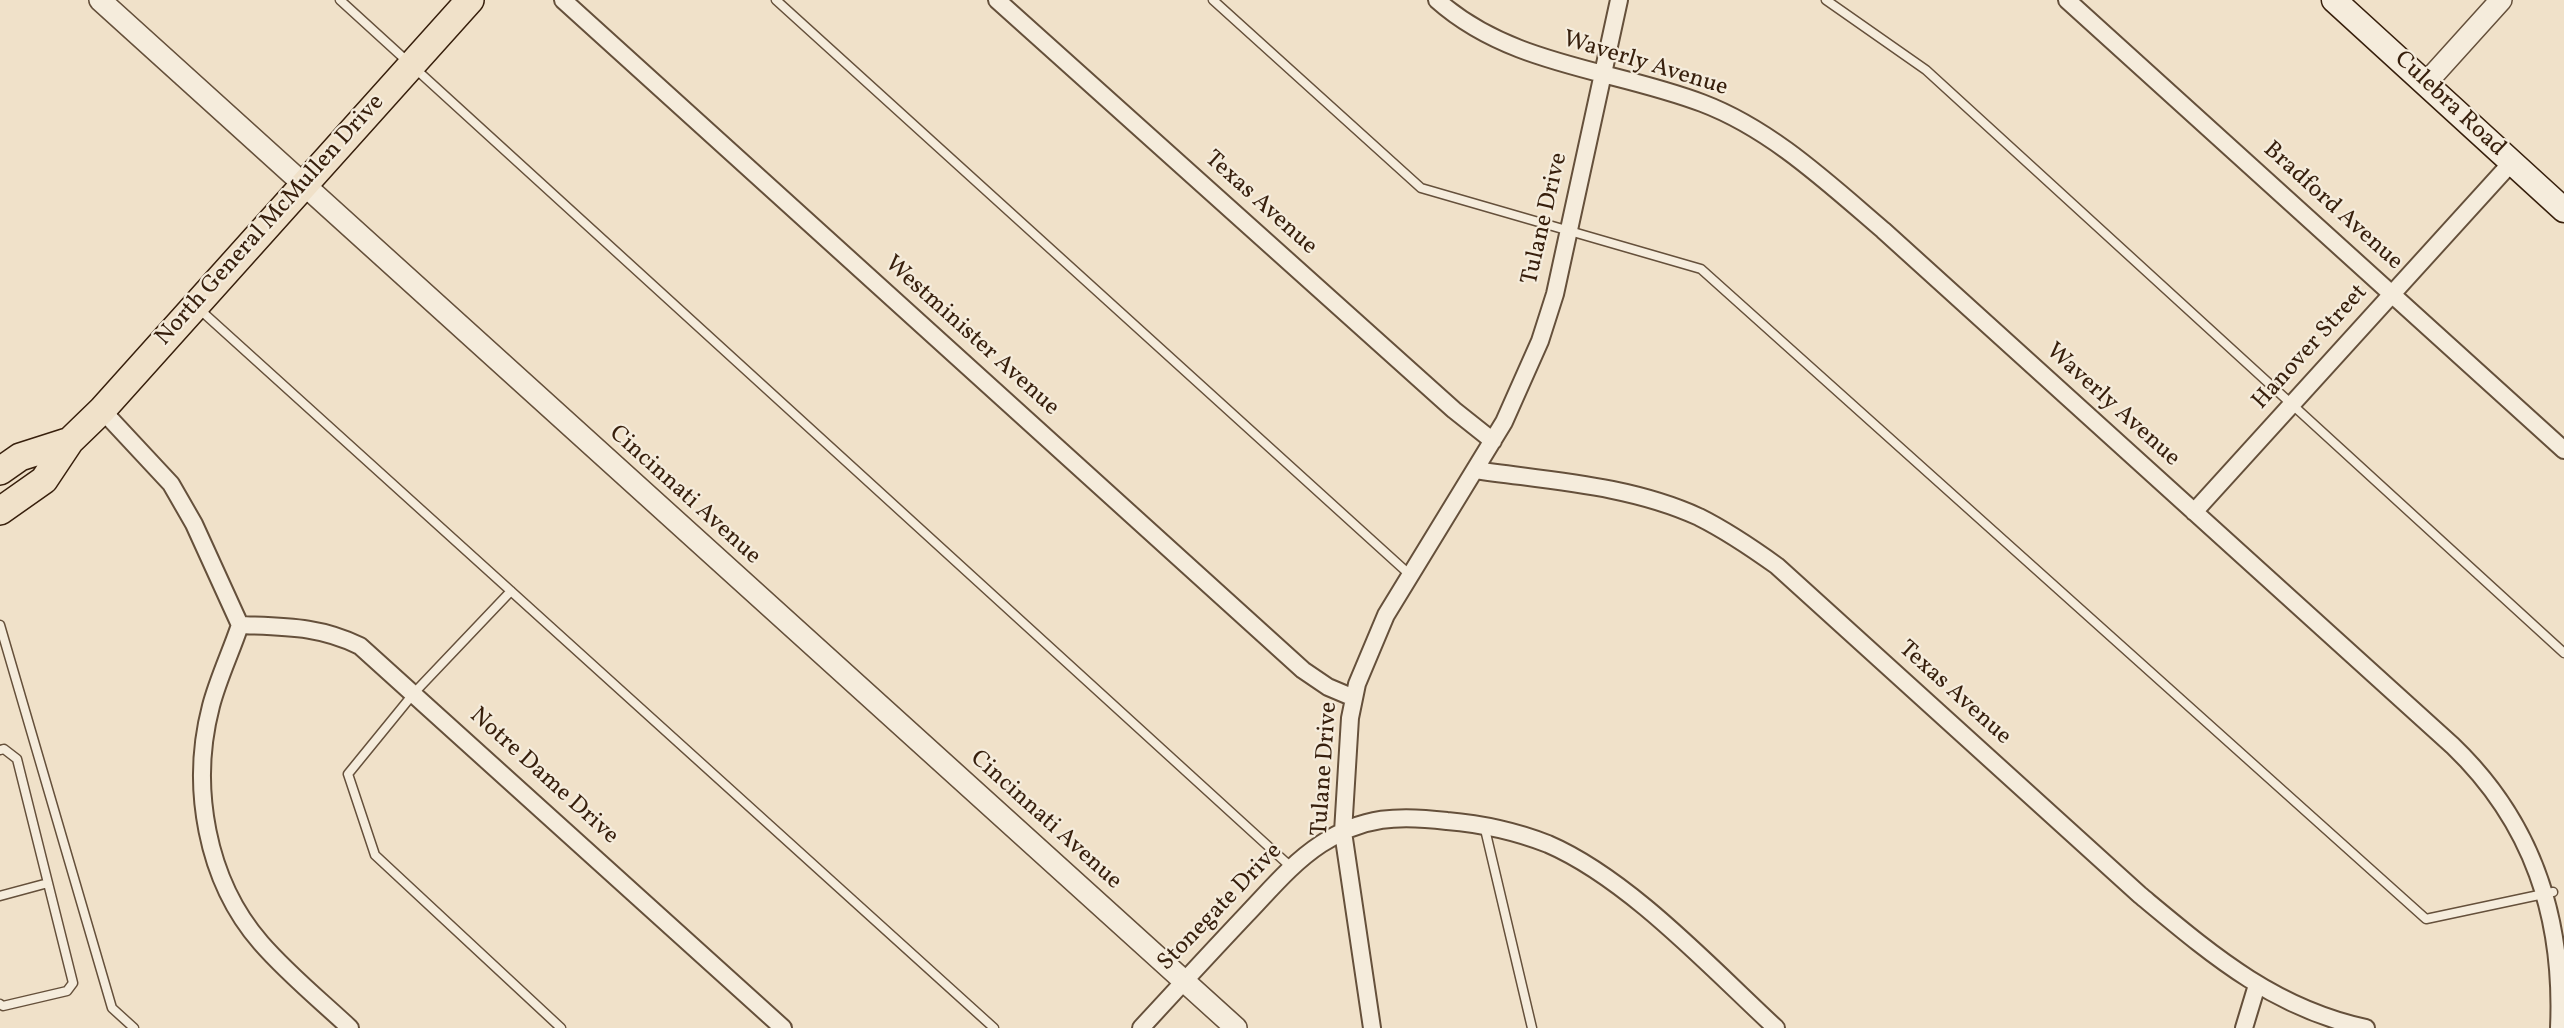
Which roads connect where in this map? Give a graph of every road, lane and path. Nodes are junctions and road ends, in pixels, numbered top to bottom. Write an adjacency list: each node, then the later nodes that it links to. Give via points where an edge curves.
1 (100, 0): 18 (street, Cincinnati Avenue)
2 (340, 0): 14 (lane)
3 (470, 0): 14 (main road, North General McMullen Drive)
4 (563, 0): 38 (street, Westminister Avenue, via 1303,670)
5 (776, 0): 32 (lane)
6 (997, 0): 26 (street, Texas Avenue)
7 (1213, 0): 20 (lane, via 1421,188)
8 (1437, 0): 15 (street, Waverly Avenue, via 1478,30 1513,47)
9 (1619, 0): 15 (street, Tulane Drive)
10 (1826, 0): 23 (lane, via 1926,70)
11 (2067, 0): 21 (street, Bradford Avenue)
12 (2334, 0): 16 (main road, Culebra Road)
13 (2501, 0): 16 (street)
14 (411, 65): 18 (main road, North General McMullen Drive); 42 (lane)
15 (1604, 74): 20 (street, Tulane Drive); 31 (street, Waverly Avenue, via 1702,103 1743,122 1793,155 1883,230)
16 (2426, 82): 17 (main road, Culebra Road)
17 (2512, 162): 19 (main road, Culebra Road); 21 (street, Hanover Street)
18 (304, 186): 22 (main road, North General McMullen Drive); 46 (street, Cincinnati Avenue)
19 (2564, 210)
20 (1569, 229): 26 (street, Tulane Drive, via 1540,341); 44 (lane, via 1701,269 2426,919)
21 (2393, 294): 23 (street, Hanover Street); 27 (street, Bradford Avenue)
22 (195, 305): 24 (main road, North General McMullen Drive); 33 (lane)
23 (2293, 404): 31 (street, Hanover Street); 36 (lane)
24 (102, 410): 25 (main road, North General McMullen Drive); 35 (street, via 171,484 194,524)
25 (70, 441): 29 (main road, North General McMullen Drive, via 20,457); 30 (main road, North General McMullen Drive, via 44,480)
26 (1493, 441): 28 (street, Tulane Drive)
27 (2564, 450)
28 (1475, 470): 32 (street, Tulane Drive); 47 (street, Texas Avenue, via 1614,490 1698,517 1742,540 1785,574 2140,895 2231,969)
29 (0, 471)
30 (0, 511)
31 (2194, 512): 44 (street, Waverly Avenue, via 2479,771 2522,828)
32 (1409, 574): 38 (street, Tulane Drive, via 1368,656)
33 (511, 591): 37 (lane); 53 (lane)
34 (0, 625): 49 (lane, via 112,1008)
35 (240, 625): 37 (street, Notre Dame Drive, via 333,633 360,646); 50 (street, via 205,731 202,787 210,842 230,894 260,941)
36 (2564, 653)
37 (414, 693): 51 (lane, via 348,774 375,855); 52 (street, Notre Dame Drive)
38 (1354, 698): 41 (street, Tulane Drive)
39 (0, 750): 43 (lane, via 17,759)
40 (1485, 825): 41 (street, via 1427,818 1379,818); 57 (lane); 58 (street, via 1549,845 1634,898)
41 (1343, 832): 42 (street, Stonegate Drive); 56 (street, Tulane Drive)
42 (1291, 867): 46 (street, Stonegate Drive)
43 (48, 883): 45 (lane); 48 (lane, via 73,983 67,992)
44 (2553, 892): 61 (street, Waverly Avenue, via 2564,977)
45 (0, 896)
46 (1184, 981): 54 (street, Stonegate Drive); 55 (street, Cincinnati Avenue)
47 (2257, 985): 59 (street); 60 (street, Texas Avenue, via 2301,1009)
48 (0, 1004)
49 (134, 1028)
50 (350, 1028)
51 (561, 1028)
52 (783, 1028)
53 (993, 1028)
54 (1141, 1028)
55 (1236, 1028)
56 (1372, 1028)
57 (1532, 1028)
58 (1776, 1028)
59 (2244, 1028)
60 (2366, 1028)
61 (2559, 1028)

